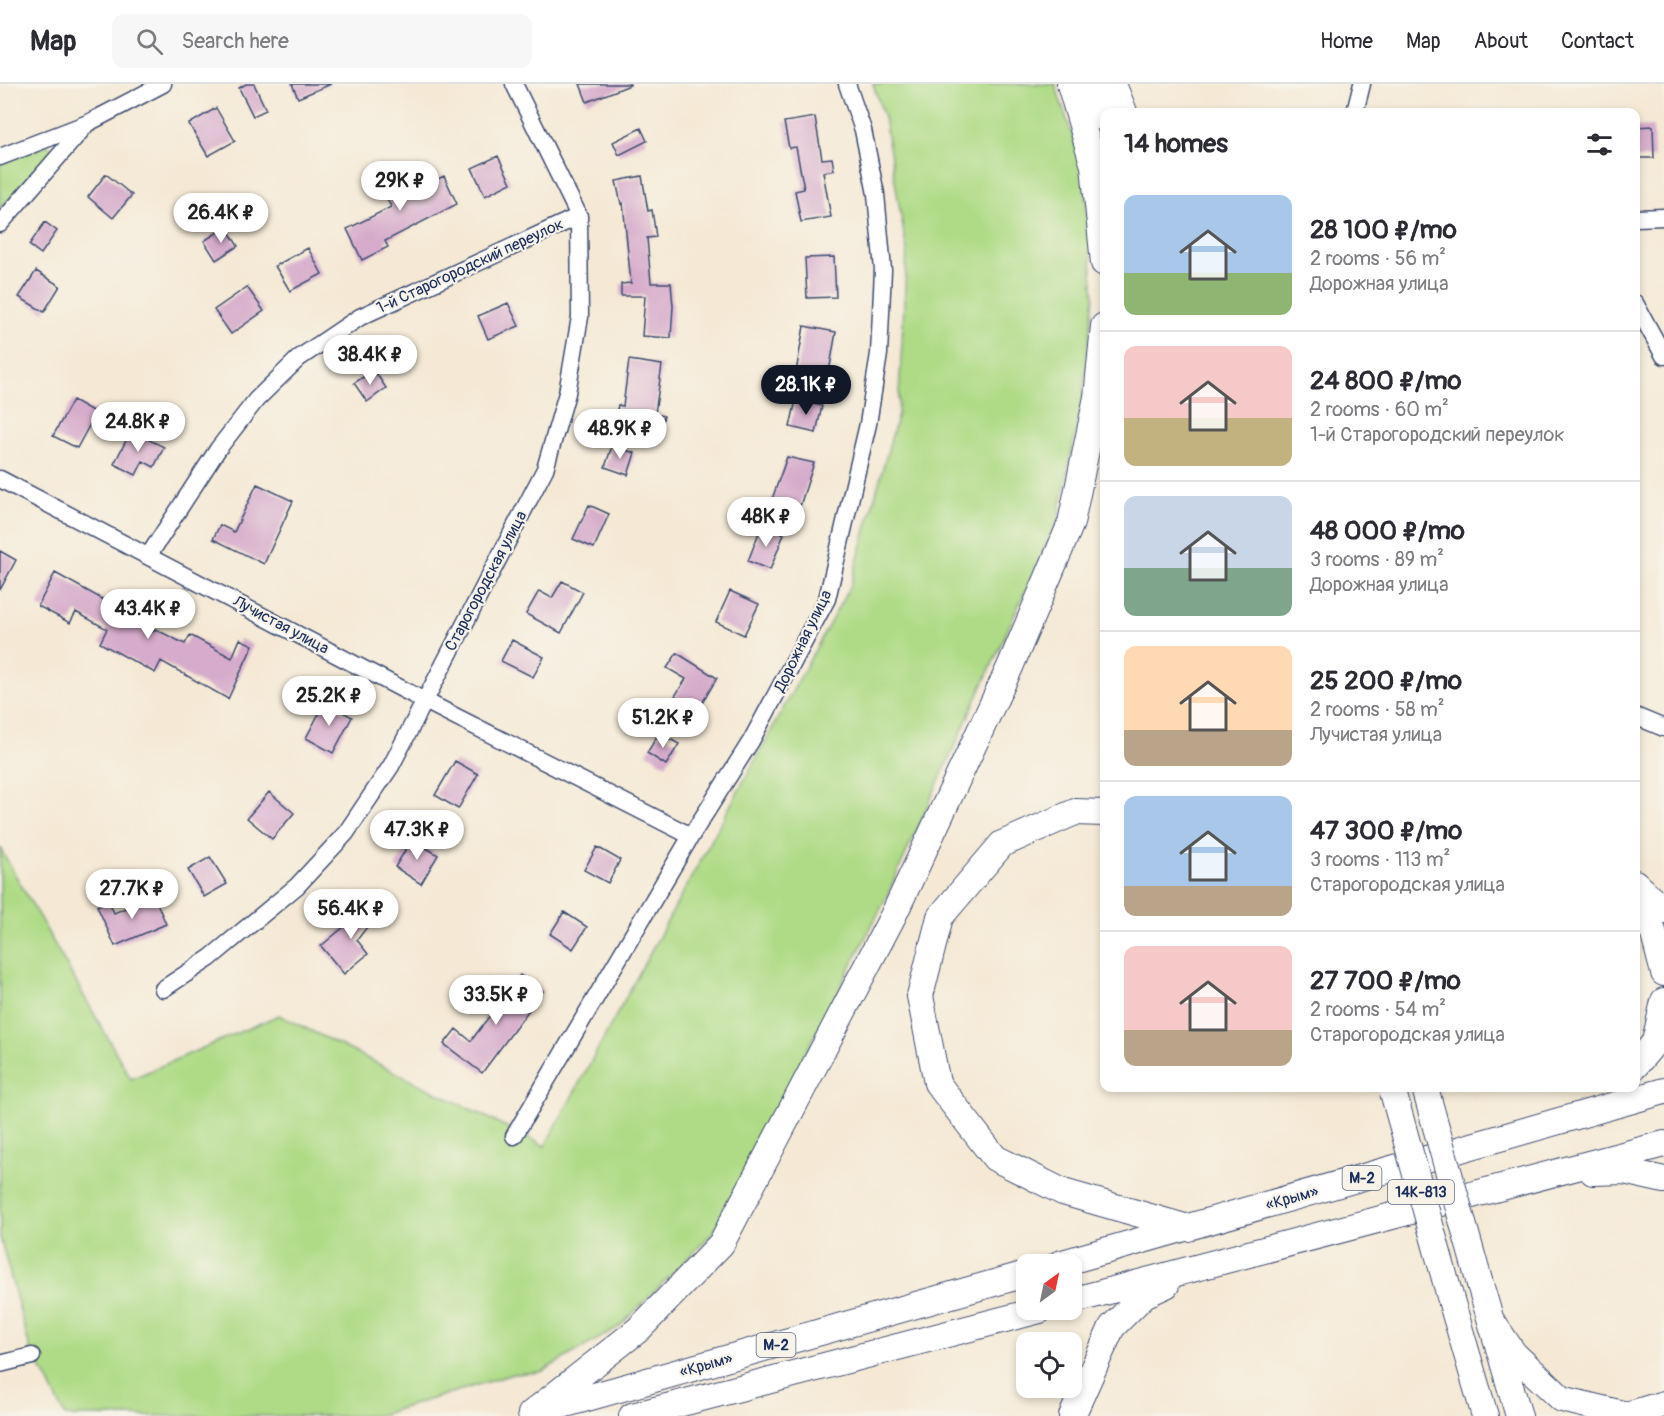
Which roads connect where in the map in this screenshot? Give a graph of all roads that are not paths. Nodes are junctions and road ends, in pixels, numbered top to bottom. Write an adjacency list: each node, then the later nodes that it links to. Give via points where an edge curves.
1 (163, 84): 11 (street)
2 (514, 84): 13 (street, Старогородская улица)
3 (847, 84): 27 (street, Дорожная улица, via 863,130 876,194 883,270 879,354 868,424 828,599 751,741)
4 (1070, 84): 17 (main road, via 1094,166)
5 (1090, 84): 8 (main road)
6 (1113, 84): 9 (main road)
7 (1362, 84): 10 (street)
8 (1100, 108)
9 (1122, 108)
10 (1356, 108)
11 (88, 123): 12 (street); 16 (street)
12 (0, 157)
13 (579, 216): 22 (street, 1-й Старогородский переулок, via 360,318 299,358 237,424); 23 (street, Старогородская улица, via 580,317 567,393 545,469)
14 (1664, 217): 15 (street)
15 (1640, 218)
16 (0, 224)
17 (1100, 224)
18 (1640, 312): 19 (street)
19 (1664, 356)
20 (1100, 367): 55 (main road, via 1071,523 1010,667 893,915 721,1244 639,1329)
21 (0, 479): 22 (street, Лучистая улица)
22 (149, 555): 23 (street, Лучистая улица)
23 (423, 700): 27 (street, Лучистая улица); 32 (street, Старогородская улица, via 391,766 346,832 297,886 210,958)
24 (1640, 718): 25 (street)
25 (1664, 728)
26 (1100, 813): 44 (main road, via 1075,813 1002,844 940,917 920,996 937,1083 995,1158 1062,1192)
27 (691, 836): 40 (street, Дорожная улица)
28 (1640, 888): 29 (main road)
29 (1664, 910)
30 (1640, 919): 31 (main road, via 1653,932)
31 (1664, 973)
32 (163, 989)
33 (1664, 1001): 34 (main road, via 1655,1042)
34 (1640, 1060)
35 (1664, 1091): 39 (main road, «Крым» / М-2)
36 (1393, 1092): 51 (main road, 14К-813, bridge)
37 (1426, 1092): 50 (main road, 14К-813, bridge)
38 (1608, 1092): 39 (main road)
39 (1568, 1119): 44 (main road, «Крым» / М-2)
40 (514, 1136)
41 (1664, 1144): 42 (main road)
42 (1551, 1174): 43 (main road, via 1624,1171); 46 (main road)
43 (1664, 1180)
44 (1188, 1228): 45 (main road, «Крым» / М-2)
45 (1082, 1258)
46 (1206, 1266): 48 (main road); 58 (main road, via 1144,1295 1112,1327)
47 (1016, 1277): 55 (main road, «Крым» / М-2)
48 (1082, 1298)
49 (1016, 1316): 56 (main road, «Крым» / М-2)
50 (1493, 1323): 54 (main road, via 1515,1354 1562,1399 1627,1415); 61 (main road, 14К-813)
51 (1465, 1352): 59 (main road); 60 (main road, 14К-813)
52 (32, 1356): 53 (street)
53 (0, 1364)
54 (1664, 1404)
55 (528, 1415)
56 (636, 1415): 57 (main road)
57 (684, 1416)
58 (1072, 1416)
59 (1472, 1416)
60 (1485, 1416)
61 (1520, 1416)

